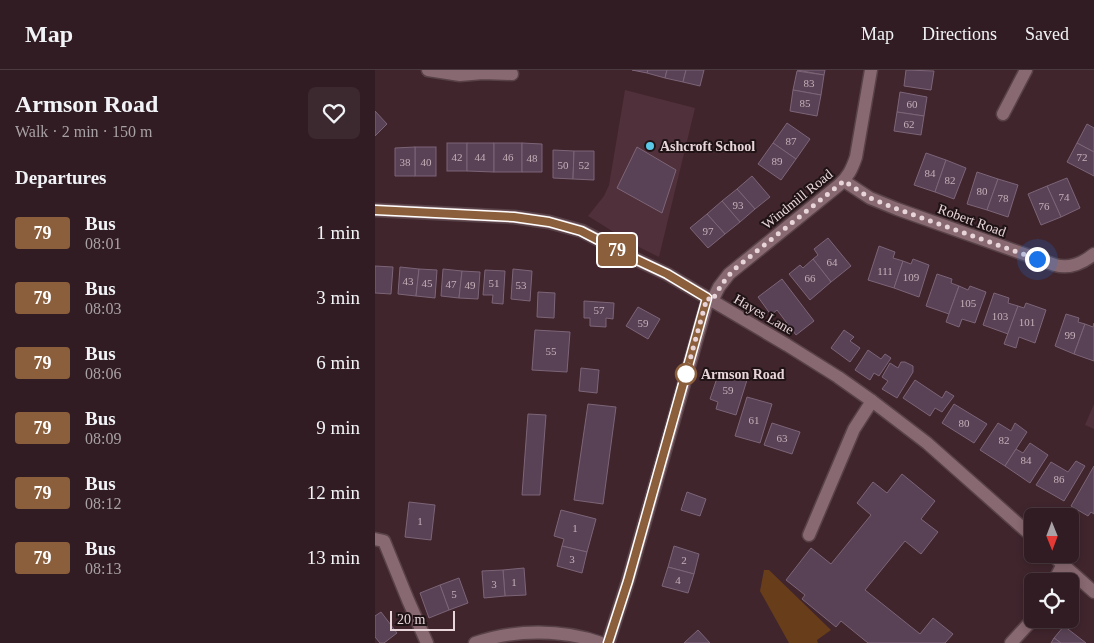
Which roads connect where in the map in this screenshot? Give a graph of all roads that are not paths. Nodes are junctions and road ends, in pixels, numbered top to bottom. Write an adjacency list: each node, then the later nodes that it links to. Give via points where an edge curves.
1 (428, 70): 4 (street, via 460,75)
2 (871, 70): 6 (street, Windmill Road, via 856,157)
3 (1027, 70): 5 (street)
4 (512, 74)
5 (1003, 114)
6 (844, 181): 8 (street, Robert Road, via 870,198 897,209 1055,266 1077,264); 9 (street, Windmill Road, via 729,274)
7 (375, 210): 9 (street, Hayes Lane, via 514,217 549,222 581,231 667,274)
8 (1094, 254)
9 (710, 300): 10 (street, Hayes Lane, via 787,345); 21 (street)
10 (872, 401): 11 (street, Hayes Lane, via 927,443); 12 (street, via 854,429)
11 (1024, 530)
12 (809, 535)
13 (379, 540): 18 (street)
14 (1063, 564): 15 (street); 16 (street)
15 (1058, 573)
16 (1094, 592)
17 (1025, 628): 22 (street)
18 (427, 643)
19 (475, 643): 20 (street, via 523,633 567,634)
20 (601, 643)
21 (609, 643)
22 (1011, 643)

